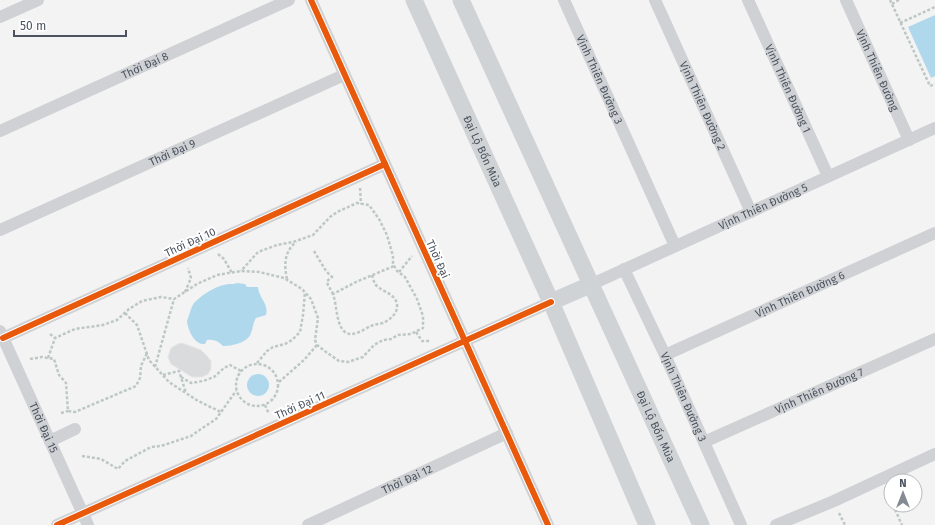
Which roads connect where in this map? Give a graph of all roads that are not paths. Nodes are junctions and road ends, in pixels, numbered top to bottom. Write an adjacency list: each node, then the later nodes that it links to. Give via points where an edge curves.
1 (38, 0): 10 (street)
2 (289, 0): 13 (street, Thời Đại 8)
3 (311, 0): 11 (street, Thời Đại)
4 (414, 0): 23 (main road, Đại Lộ Bốn Mùa)
5 (461, 0): 22 (main road, Đại Lộ Bốn Mùa)
6 (564, 0): 20 (street, Vịnh Thiên Đường 3)
7 (655, 0): 17 (street, Vịnh Thiên Đường 2)
8 (748, 0): 16 (street, Vịnh Thiên Đường 1)
9 (846, 0): 14 (street, Vịnh Thiên Đường)
10 (0, 17)
11 (344, 75): 15 (street, Thời Đại); 18 (street, Thời Đại 9)
12 (935, 128): 14 (street, Vịnh Thiên Đường 5)
13 (0, 131)
14 (909, 140): 16 (street, Vịnh Thiên Đường 5)
15 (385, 164): 24 (street, Thời Đại 10); 26 (street, Thời Đại)
16 (828, 176): 17 (street, Vịnh Thiên Đường 5)
17 (751, 212): 20 (street, Vịnh Thiên Đường 5)
18 (0, 230)
19 (935, 233): 27 (street, Vịnh Thiên Đường 6)
20 (675, 246): 21 (street, Vịnh Thiên Đường 5)
21 (624, 269): 22 (street, Vịnh Thiên Đường 5); 27 (street, Vịnh Thiên Đường 3)
22 (590, 284): 23 (main road); 39 (main road, Đại Lộ Bốn Mùa)
23 (551, 302): 26 (street, Thời Đại 11); 38 (main road, Đại Lộ Bốn Mùa)
24 (2, 334): 30 (street, Thời Đại 15)
25 (935, 339): 31 (street, Vịnh Thiên Đường 7)
26 (465, 341): 29 (street, Thời Đại); 33 (street, Thời Đại 11)
27 (665, 355): 31 (street, Vịnh Thiên Đường 3)
28 (75, 429): 30 (street)
29 (507, 434): 36 (street, Thời Đại 12); 37 (street, Thời Đại)
30 (50, 441): 33 (street, Thời Đại 15)
31 (704, 442): 40 (street, Vịnh Thiên Đường 3)
32 (935, 454): 41 (street)
33 (83, 513): 34 (street, Thời Đại 11); 35 (street, Thời Đại 15)
34 (57, 525)
35 (88, 525)
36 (308, 525)
37 (548, 525)
38 (647, 525)
39 (701, 525)
40 (742, 525)
41 (776, 525)

